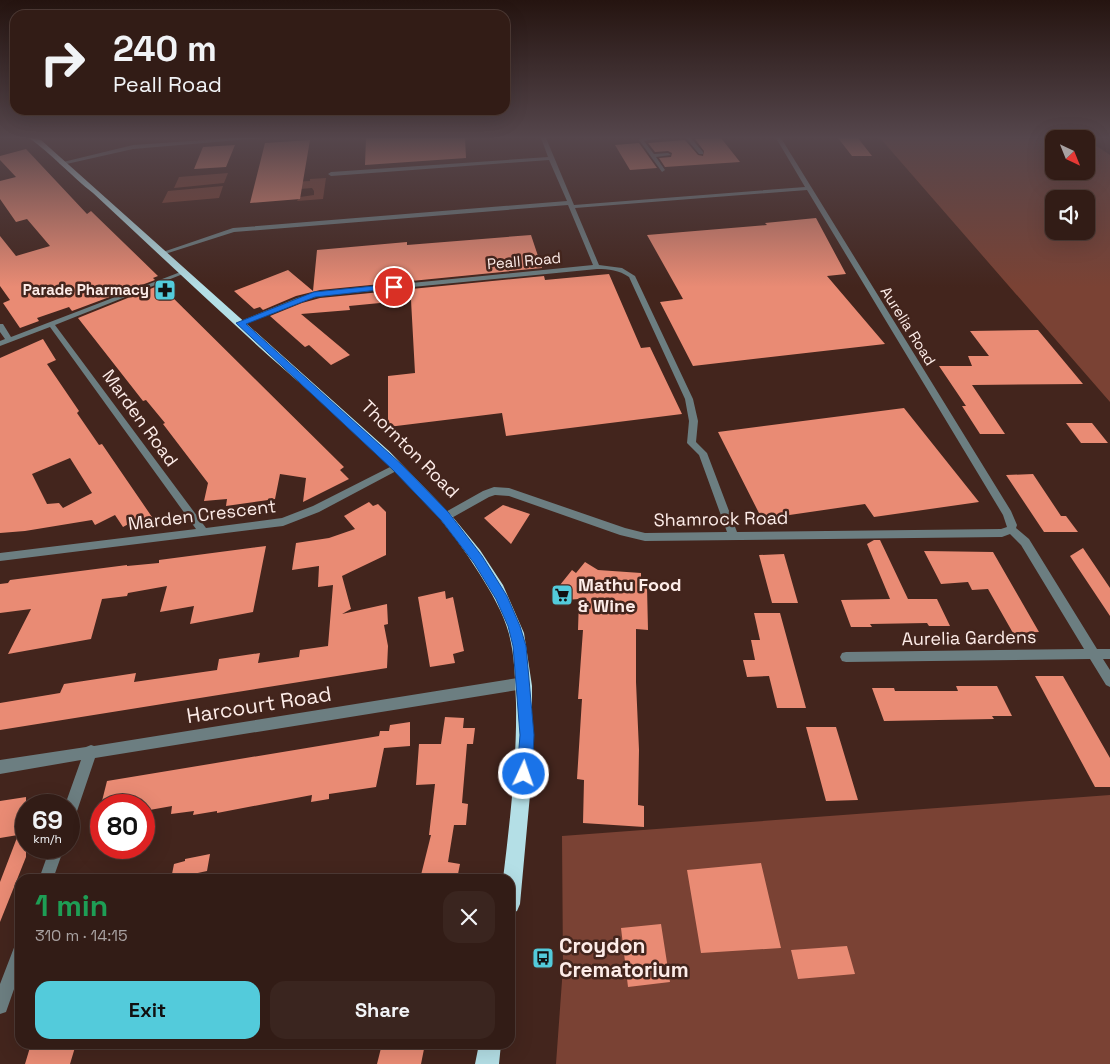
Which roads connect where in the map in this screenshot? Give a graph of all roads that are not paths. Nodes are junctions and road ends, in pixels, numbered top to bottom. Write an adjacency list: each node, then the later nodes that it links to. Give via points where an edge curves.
1 (92, 188): 5 (highway, Thornton Road)
2 (563, 188): 4 (street)
3 (808, 188): 4 (street); 15 (street, Aurelia Road, via 1008,514)
4 (570, 205): 5 (street, via 233,230); 6 (street)
5 (163, 253): 7 (highway, Thornton Road)
6 (597, 268): 8 (street, Peall Road, via 320,294); 17 (street, Peall Road, via 620,268 632,276 689,399 694,416 690,443 703,453)
7 (185, 272): 8 (highway, Thornton Road); 9 (street)
8 (240, 323): 13 (highway, Thornton Road)
9 (51, 324): 11 (street); 16 (street, Marden Road)
10 (0, 326): 11 (street)
11 (9, 340): 12 (street)
12 (0, 344)
13 (397, 467): 14 (highway, Thornton Road); 16 (street, Marden Crescent, via 292,519)
14 (445, 516): 17 (street, Shamrock Road, via 486,494 501,491 525,496 636,536); 23 (highway, Thornton Road, via 501,596 514,626)
15 (1011, 529): 17 (street, Shamrock Road, via 1002,533); 19 (street, via 1025,542)
16 (203, 531): 18 (street, Marden Crescent)
17 (733, 536)
18 (0, 557)
19 (1093, 654): 20 (street, Aurelia Gardens); 21 (street, Aurelia Gardens); 22 (street)
20 (1110, 654)
21 (846, 657)
22 (1110, 681)
23 (524, 683): 24 (street, Harcourt Road); 29 (highway, Thornton Road, via 527,735)
24 (91, 751): 25 (street, Harcourt Road); 26 (street)
25 (0, 767)
26 (76, 794)
27 (53, 859): 28 (street)
28 (48, 874)
29 (513, 874)
30 (15, 964): 31 (street)
31 (0, 1006)
32 (489, 1049): 33 (highway)
33 (487, 1064)

